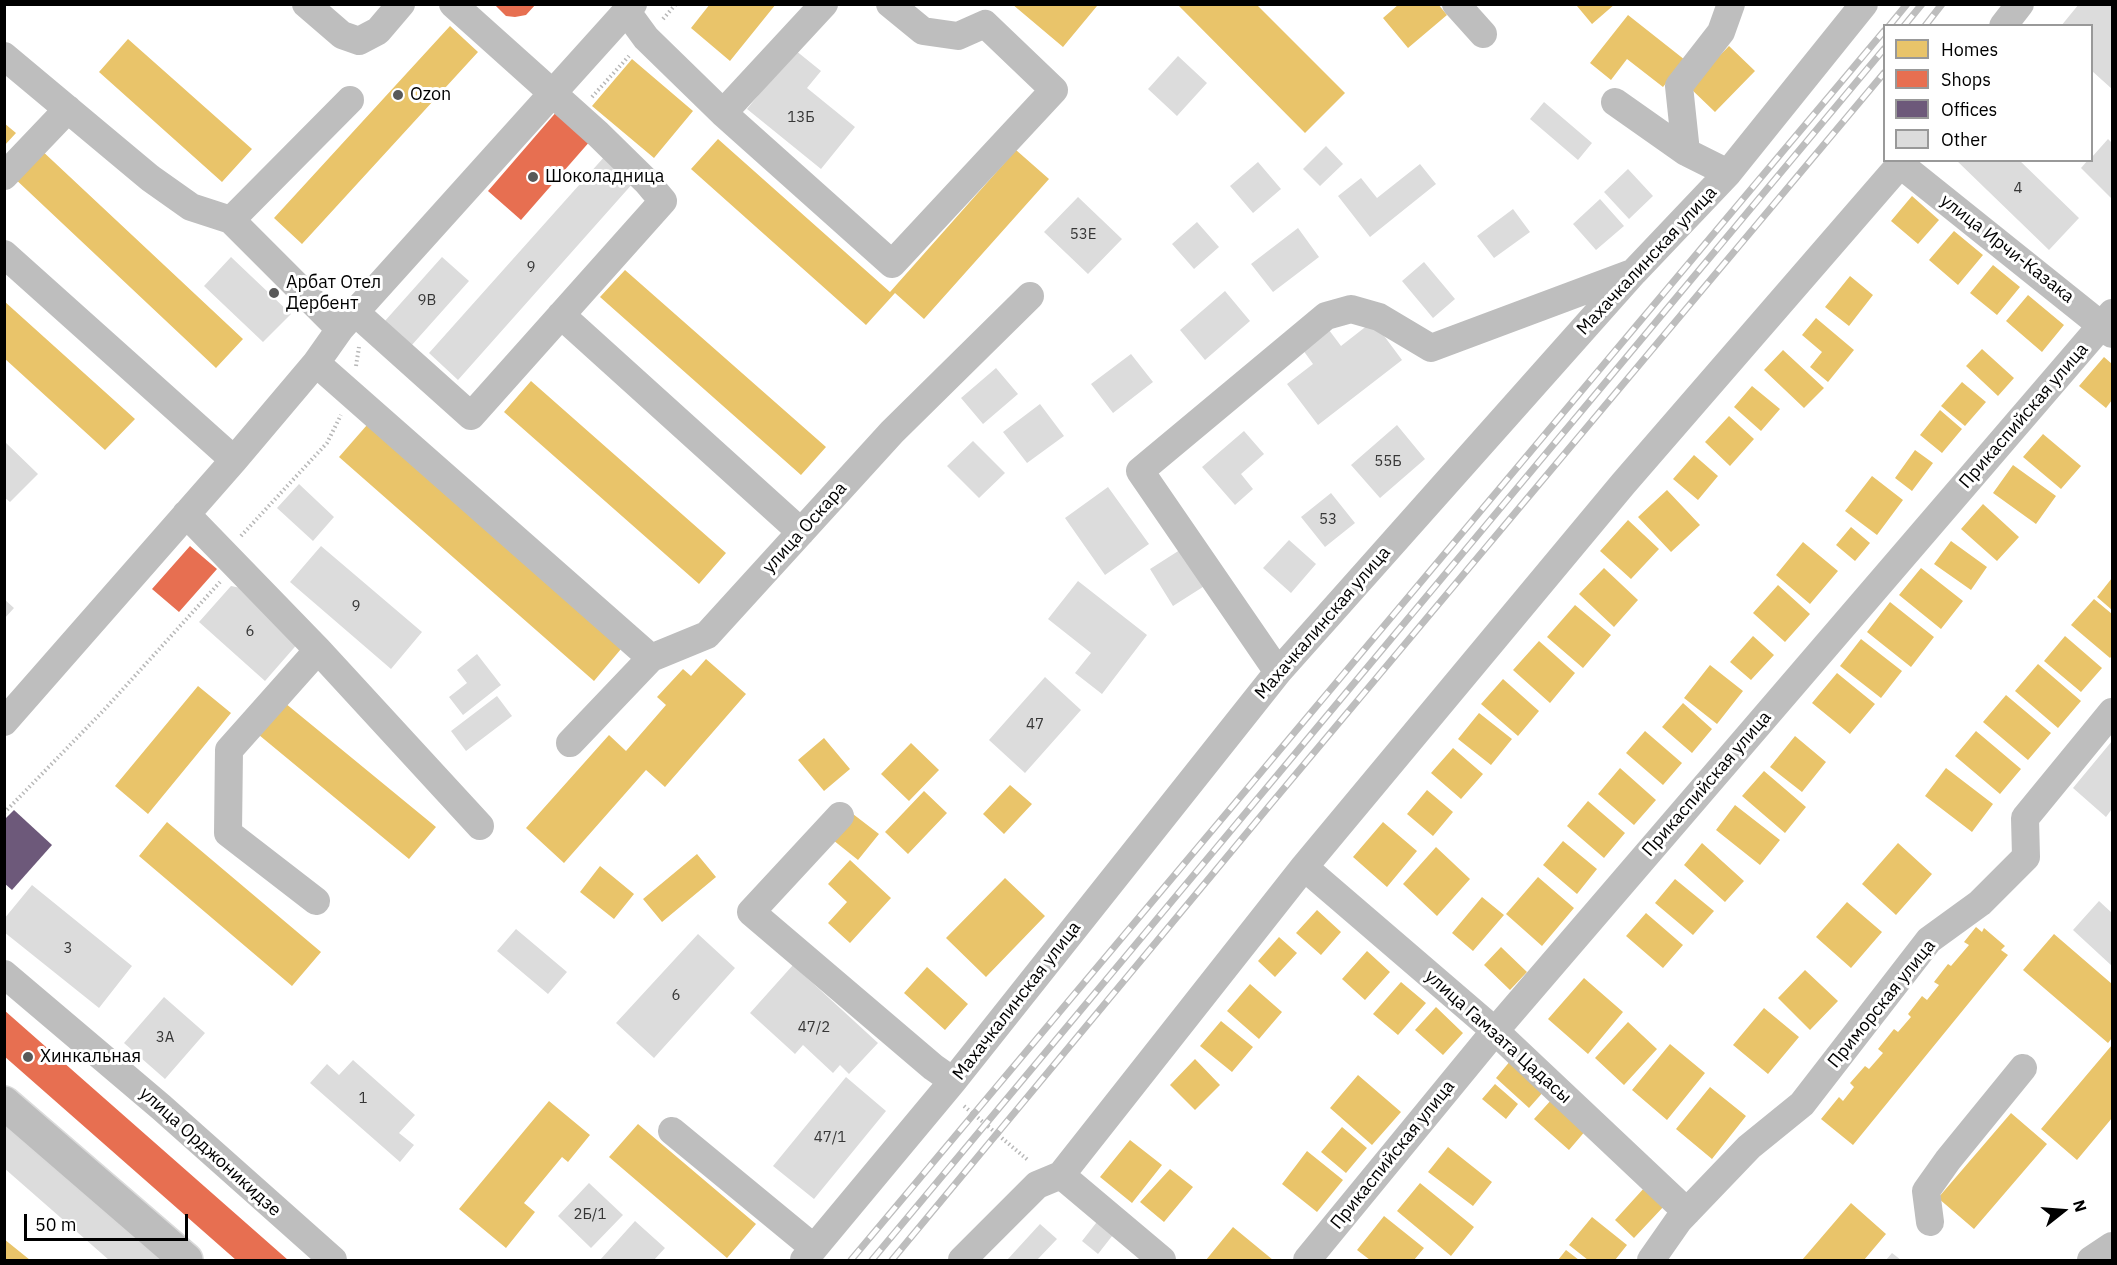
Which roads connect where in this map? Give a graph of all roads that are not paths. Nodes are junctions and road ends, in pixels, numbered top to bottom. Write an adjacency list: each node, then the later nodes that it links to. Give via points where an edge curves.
1 (306, 4): 2 (street, via 342,35 359,41 378,31)
2 (401, 4)
3 (453, 4): 14 (street)
4 (824, 4): 18 (street)
5 (890, 4): 18 (street, via 923,31 958,36 985,24 1054,90 892,264)
6 (1456, 4): 12 (street)
7 (1731, 4): 19 (street, via 1721,32 1679,86)
8 (1864, 4): 21 (street, Махачкалинская улица)
9 (2020, 4): 11 (street)
10 (630, 8): 14 (street); 18 (street, via 646,38)
11 (2005, 24)
12 (1483, 34)
13 (4, 56): 17 (street)
14 (552, 94): 27 (street, via 663,201); 28 (street)
15 (350, 100): 23 (street)
16 (1615, 102): 19 (street)
17 (68, 109): 22 (street); 23 (street, via 191,207)
18 (723, 113)
19 (1686, 152): 21 (street)
20 (1903, 163): 29 (street, улица Ирчи-Казака); 42 (street, via 1623,484)
21 (1728, 173): 25 (street, Махачкалинская улица)
22 (4, 176)
23 (231, 220): 28 (street)
24 (4, 254): 31 (street)
25 (1634, 272): 36 (street, Махачкалинская улица); 36 (street, via 1431,348 1379,317 1351,309 1326,316 1140,471)
26 (1030, 296): 33 (street, улица Оскара, via 892,432)
27 (561, 315): 28 (street, via 471,416); 33 (street)
28 (348, 321): 30 (street)
29 (2109, 324): 45 (street, Прикаспийская улица)
30 (316, 363): 31 (street); 35 (street)
31 (234, 460): 32 (street)
32 (186, 514): 34 (street); 38 (street)
33 (801, 532): 35 (street, улица Оскара, via 707,635)
34 (318, 650): 41 (street); 43 (street, via 229,750 228,833)
35 (651, 658): 39 (street, улица Оскара)
36 (1278, 672): 47 (street, Махачкалинская улица)
37 (2112, 712): 51 (street, Приморская улица, via 2025,818 2026,857 1980,903 1929,940 1802,1104 1749,1147)
38 (4, 722)
39 (570, 743)
40 (840, 816): 47 (street, via 751,912 933,1067)
41 (480, 826)
42 (1304, 867): 45 (street, улица Гамзата Цадасы); 50 (street)
43 (316, 902)
44 (4, 974): 56 (street, улица Орджоникидзе)
45 (1495, 1031): 51 (street, улица Гамзата Цадасы); 59 (street, Прикаспийская улица)
46 (2023, 1068): 52 (street, via 1926,1191)
47 (957, 1093): 54 (street, Махачкалинская улица)
48 (4, 1104): 55 (main road)
49 (672, 1131): 54 (street)
50 (1056, 1177): 57 (street, via 1036,1185); 58 (street)
51 (1687, 1212): 60 (street, Приморская улица)
52 (1930, 1222)
53 (2112, 1248): 61 (street)
54 (809, 1254)
55 (186, 1260)
56 (333, 1260)
57 (962, 1260)
58 (1162, 1260)
59 (1307, 1260)
60 (1651, 1260)
61 (2093, 1260)

